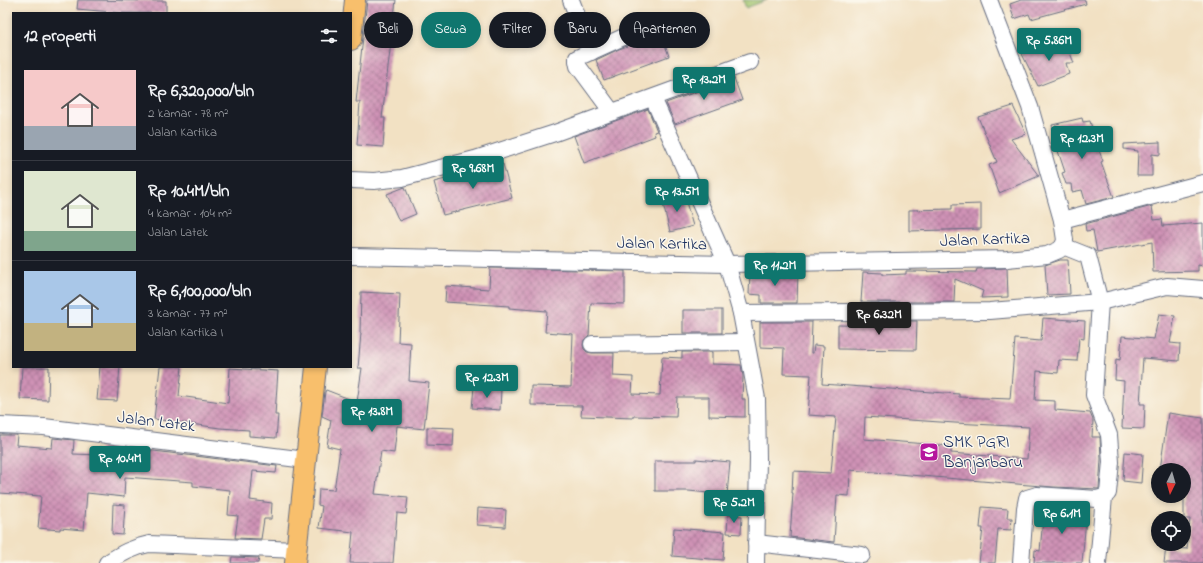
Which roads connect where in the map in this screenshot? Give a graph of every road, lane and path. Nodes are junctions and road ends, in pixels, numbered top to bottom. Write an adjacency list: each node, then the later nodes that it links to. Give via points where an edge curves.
1 (355, 0): 4 (main road)
2 (571, 0): 6 (street)
3 (989, 0): 12 (street, via 1030,107)
4 (352, 30)
5 (619, 39): 6 (street)
6 (591, 52): 9 (street, via 578,58 577,63)
7 (750, 62): 8 (street)
8 (653, 98): 9 (street); 15 (street)
9 (612, 112): 10 (street, via 474,160 402,178)
10 (352, 180)
11 (1203, 183): 12 (street)
12 (1062, 220): 13 (street, via 1065,240)
13 (1063, 246): 15 (street, Jalan Kartika, via 1046,255 1007,260); 17 (street, via 1088,256)
14 (352, 256): 15 (street, Jalan Kartika)
15 (726, 264): 18 (street)
16 (1203, 289): 17 (street, via 1167,286)
17 (1100, 302): 18 (street, via 990,311); 24 (street, via 1094,395 1109,436 1111,462 1108,493)
18 (741, 313): 19 (street)
19 (746, 342): 20 (street); 25 (street, via 757,399)
20 (592, 344)
21 (316, 368): 23 (main road)
22 (0, 424): 23 (street, Jalan Latek, via 44,427)
23 (306, 460): 27 (main road)
24 (1104, 498): 30 (street, via 1037,495 1027,498); 31 (street)
25 (756, 543): 26 (street); 29 (street)
26 (862, 555)
27 (296, 557): 28 (street, via 149,544 137,546)
28 (107, 563)
29 (756, 563)
30 (1021, 563)
31 (1098, 563)

